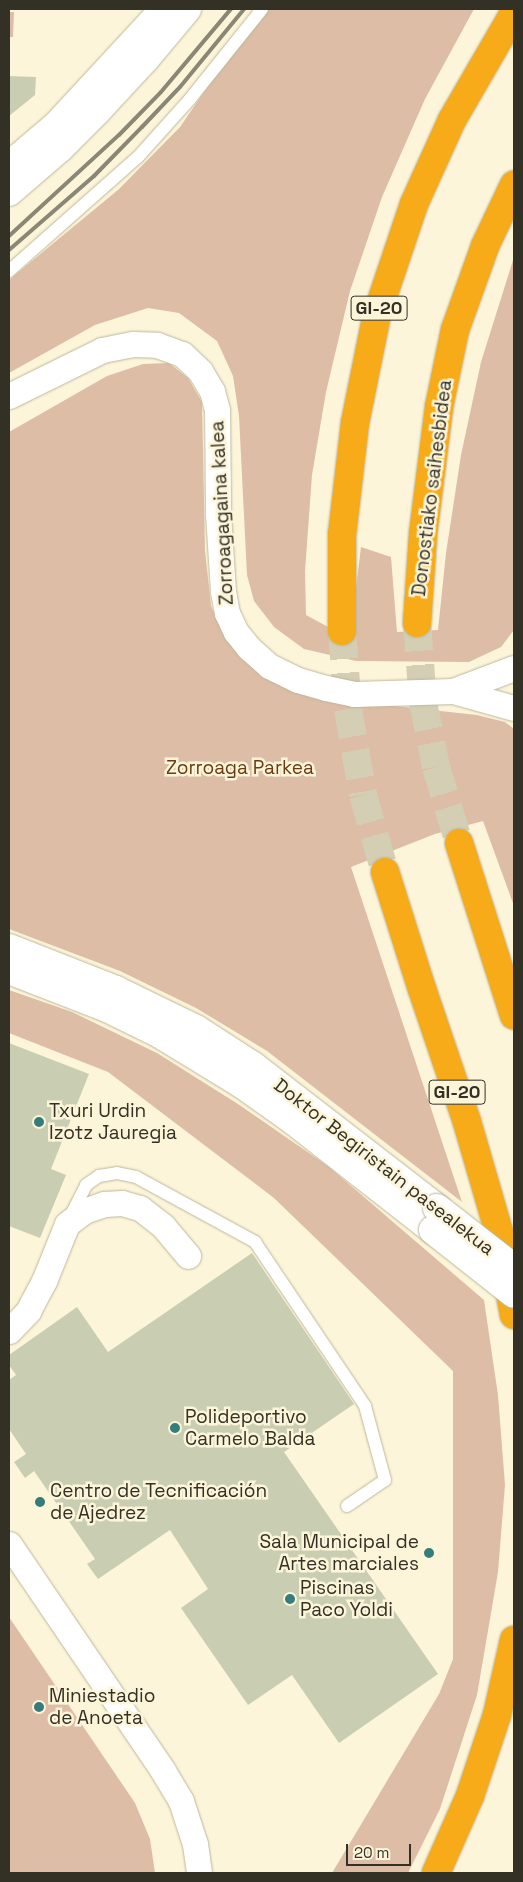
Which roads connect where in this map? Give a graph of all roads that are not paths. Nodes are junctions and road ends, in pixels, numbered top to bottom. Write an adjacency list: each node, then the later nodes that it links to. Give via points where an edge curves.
1 (164, 9): 5 (main road, via 57,126)
2 (187, 9): 7 (main road, via 96,112)
3 (262, 9): 8 (lane, via 190,99 138,157)
4 (514, 13): 11 (highway, GI-20, via 452,120 414,204 377,314 355,423 343,526)
5 (9, 166)
6 (514, 185): 10 (highway, Donostiako saihesbidea, via 485,246 455,330 438,407)
7 (9, 192)
8 (9, 271)
9 (9, 396): 14 (street, Zorroagagaina kalea, via 102,350 133,344 157,344 182,354 200,371 212,391 216,410 223,591 227,613 236,632 268,666 326,688 354,694)
10 (417, 623)
11 (342, 630)
12 (514, 668): 14 (street, Zorroagagaina kalea)
13 (514, 677): 15 (street)
14 (453, 692): 16 (street, Zorroagagaina kalea)
15 (514, 698)
16 (514, 708)
17 (459, 843): 21 (highway)
18 (385, 872): 27 (highway, GI-20, via 467,1122 499,1232)
19 (9, 948): 22 (main road, Doktor Begiristain pasealekua, via 171,1015 253,1066)
20 (9, 970): 22 (main road, via 107,1008 176,1044 242,1084)
21 (514, 1015)
22 (436, 1219): 25 (main road, Doktor Begiristain pasealekua, bridge); 26 (main road, Doktor Begiristain pasealekua, bridge)
23 (67, 1224): 24 (street, via 84,1211 104,1204 122,1203 140,1208 163,1226); 28 (street, via 32,1304); 29 (lane, via 86,1185 99,1176 117,1173 136,1177 255,1242 365,1406 385,1480)
24 (188, 1256)
25 (514, 1268)
26 (514, 1294)
27 (514, 1315)
28 (9, 1331)
29 (346, 1506)
30 (9, 1544): 32 (street, via 176,1792 191,1827)
31 (514, 1640): 33 (highway, via 497,1715 470,1796)
32 (199, 1873)
33 (436, 1873)

